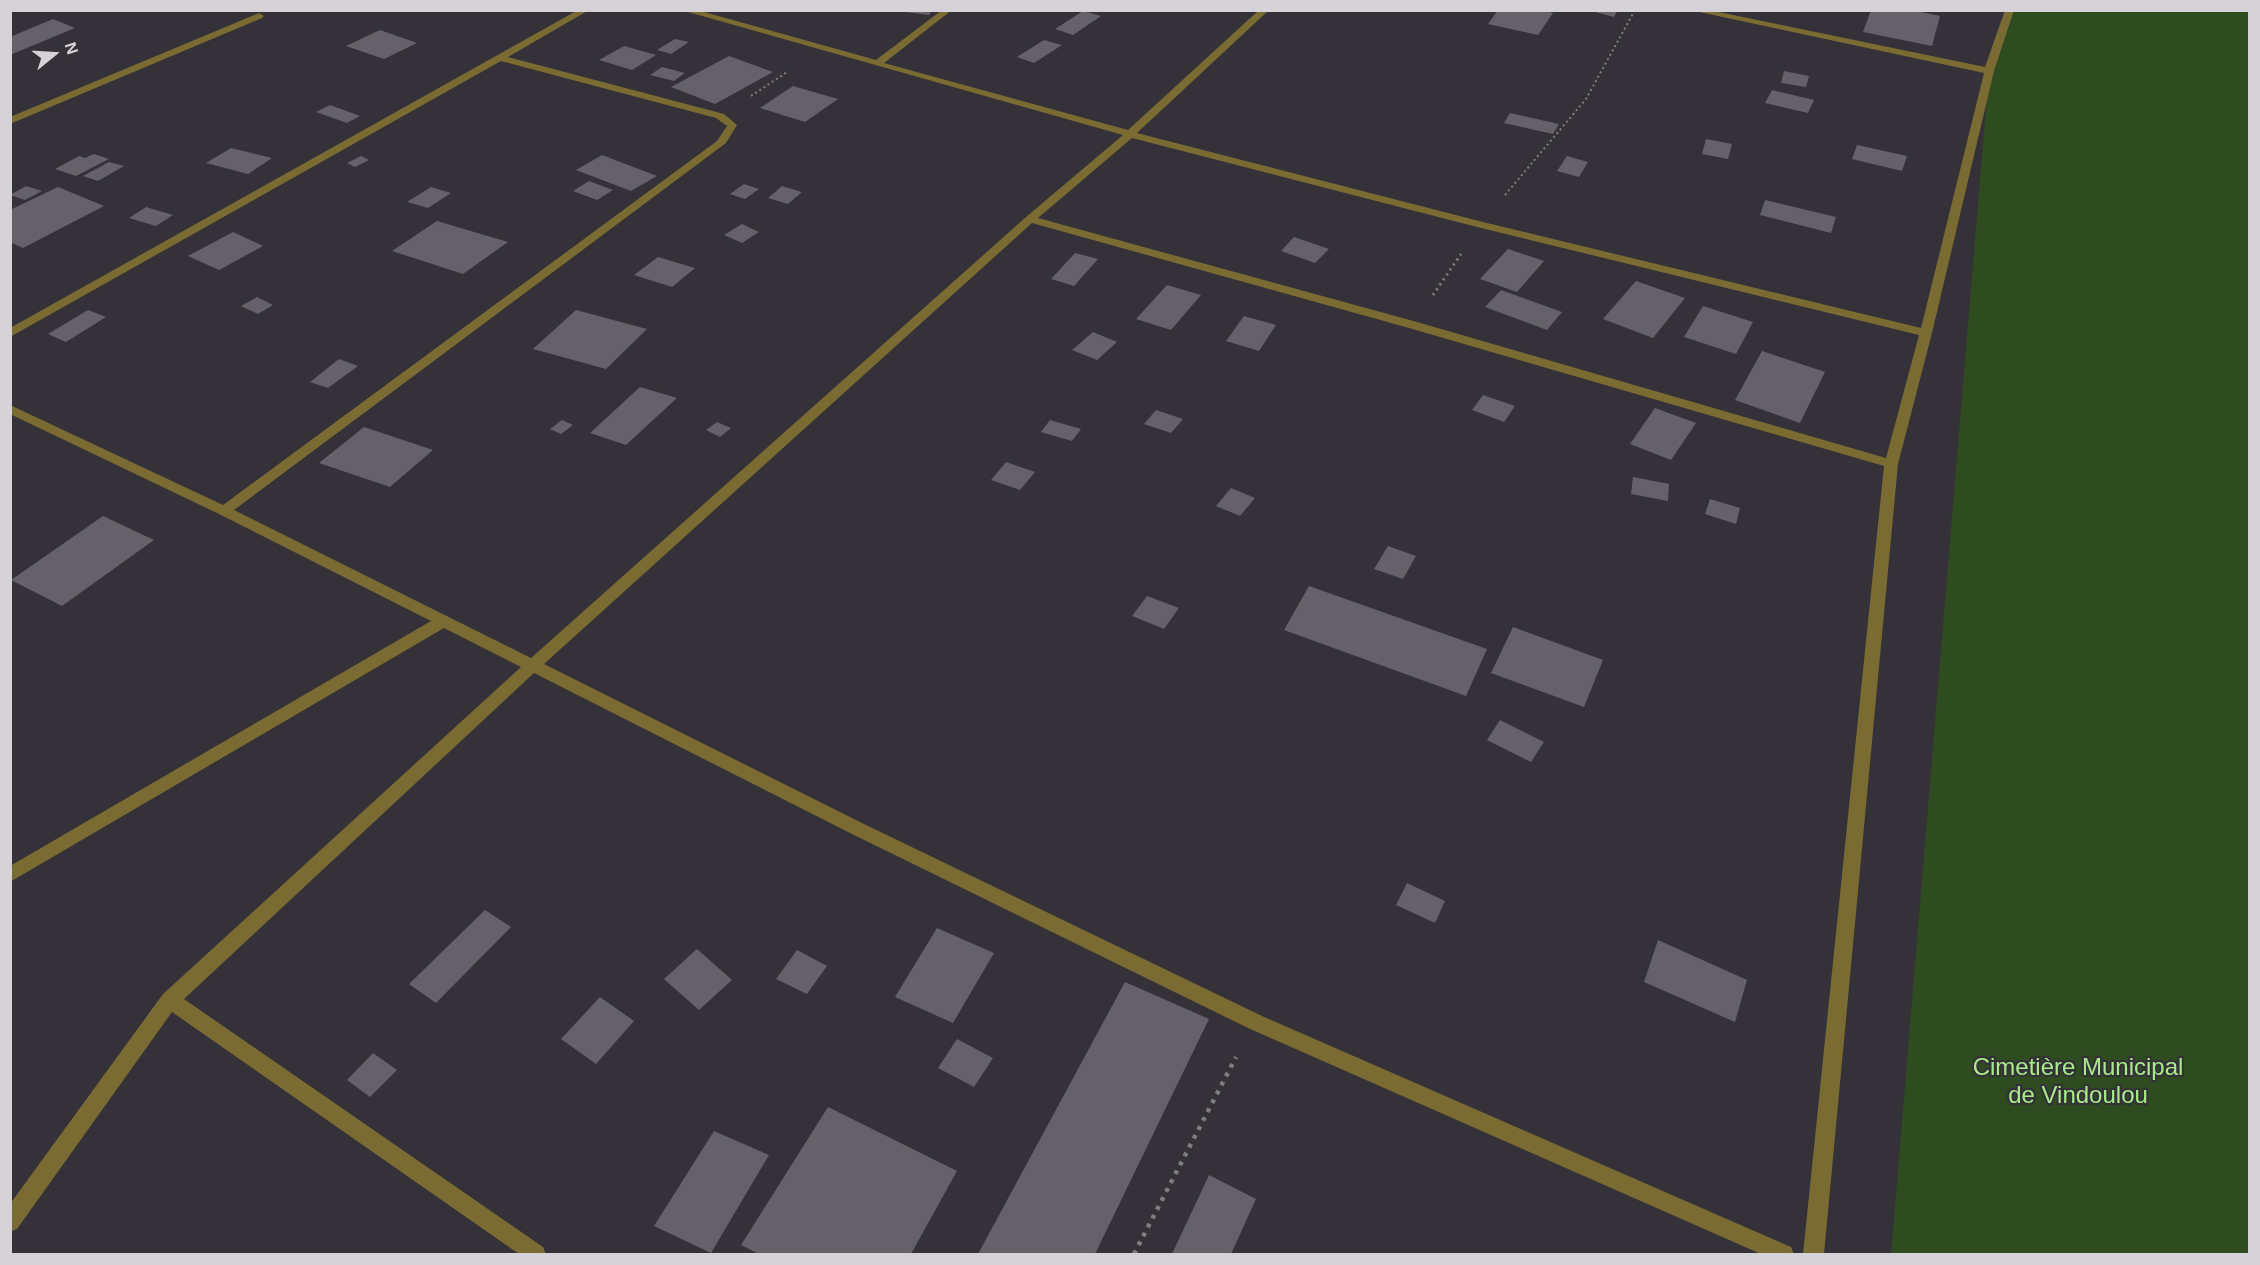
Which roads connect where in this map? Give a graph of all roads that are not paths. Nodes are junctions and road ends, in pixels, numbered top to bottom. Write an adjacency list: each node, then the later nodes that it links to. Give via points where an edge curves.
1 (585, 10): 8 (street)
2 (685, 10): 9 (street)
3 (948, 10): 9 (street)
4 (1265, 10): 12 (street)
5 (1694, 10): 10 (street)
6 (2010, 10): 10 (street)
7 (260, 16): 11 (street)
8 (499, 58): 14 (street); 18 (street, via 720,116 732,125 721,143)
9 (878, 63): 12 (street)
10 (1989, 71): 15 (street)
11 (10, 121)
12 (1130, 134): 13 (street); 15 (street, via 1481,225)
13 (1030, 219): 17 (street); 20 (street)
14 (10, 333)
15 (1926, 333): 17 (street)
16 (10, 409): 18 (street)
17 (1891, 464): 26 (street)
18 (224, 512): 19 (street)
19 (443, 621): 20 (street); 21 (street)
20 (532, 666): 22 (street); 25 (street, via 1255,1022)
21 (10, 875)
22 (170, 1000): 23 (street); 24 (street)
23 (10, 1222)
24 (536, 1254)
25 (1784, 1254)
26 (1814, 1254)

